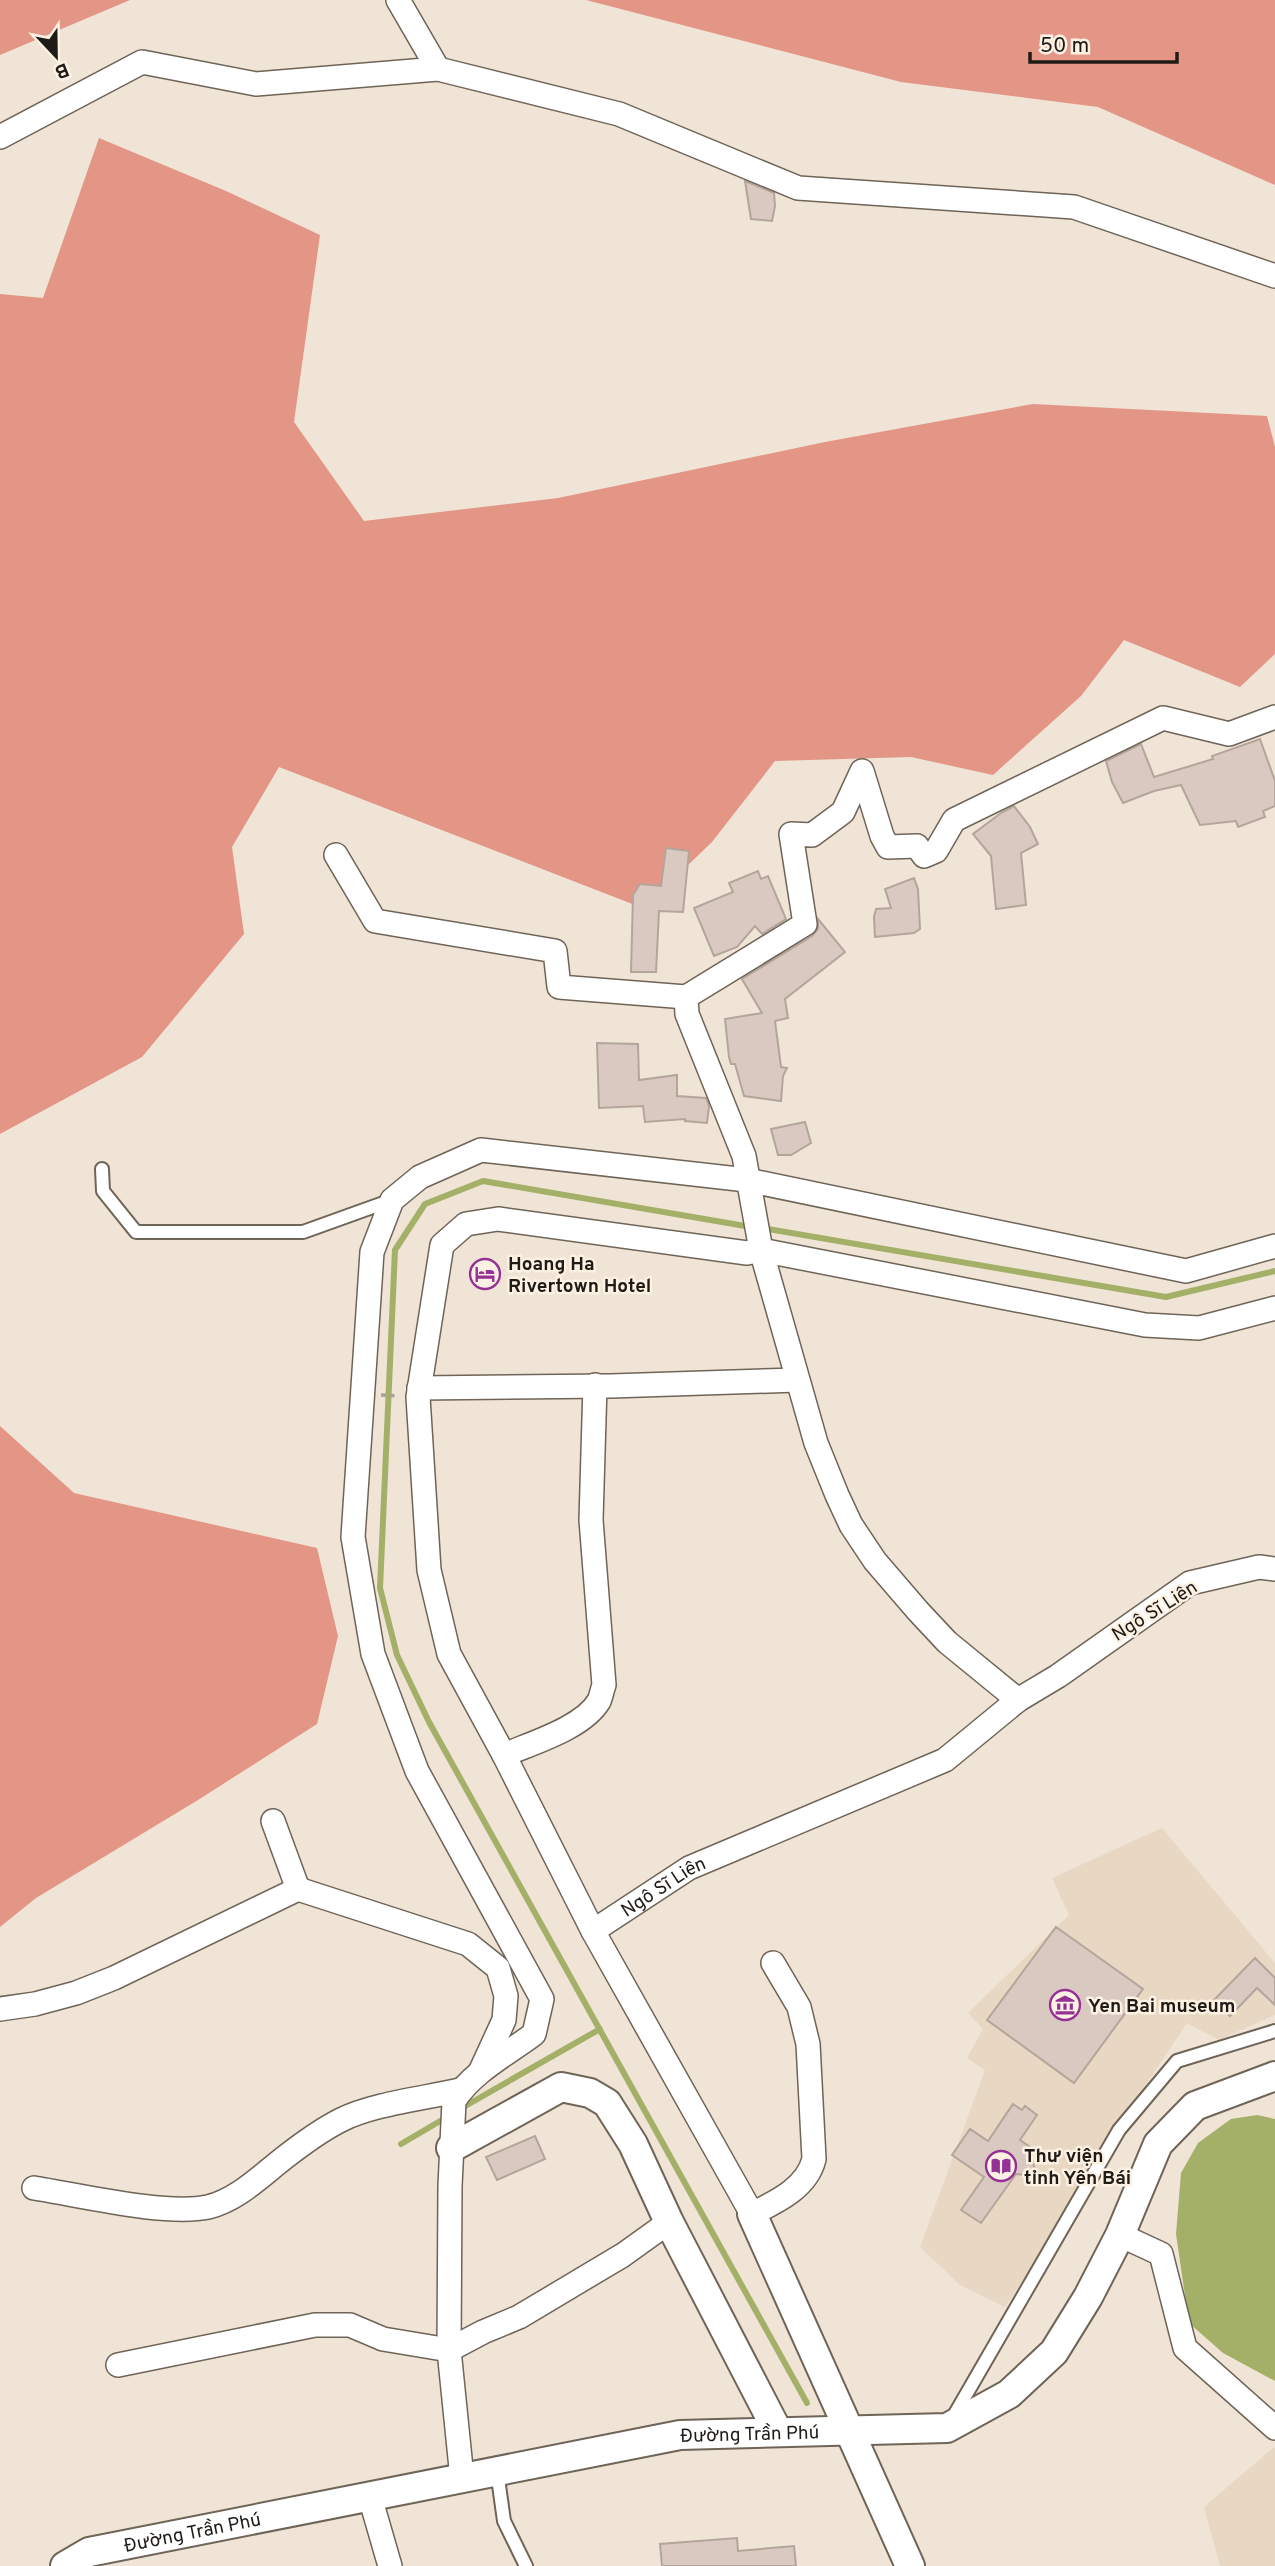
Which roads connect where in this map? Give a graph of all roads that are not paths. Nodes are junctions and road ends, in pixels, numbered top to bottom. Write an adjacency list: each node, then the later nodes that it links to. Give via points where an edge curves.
1 (398, 0): 2 (street)
2 (438, 69): 3 (street, via 256,83 142,62); 4 (street, via 619,114 798,188 1074,207)
3 (0, 137)
4 (1275, 276)
5 (1275, 718): 7 (street, via 1229,734 1163,718 954,820 936,851 924,856 916,846 888,847 862,771 843,812 812,835 791,834 805,924)
6 (336, 855): 7 (street, via 375,922 555,951 559,987)
7 (686, 997): 9 (street, via 687,1014 744,1156)
8 (102, 1169): 10 (lane, via 103,1191 136,1232 303,1232)
9 (748, 1187): 10 (street, via 481,1150 420,1177); 11 (street); 12 (street, via 1186,1271)
10 (392, 1200): 26 (street, via 372,1252 353,1537 373,1654 417,1771 542,1999 534,2034)
11 (760, 1246): 13 (street, via 1145,1325 1199,1328); 14 (street); 16 (street, via 747,1253 498,1219 467,1224 442,1245)
12 (1275, 1246)
13 (1275, 1308)
14 (797, 1380): 15 (street); 18 (street, via 837,1494 875,1561 947,1642)
15 (595, 1385): 16 (street); 19 (street, via 591,1520 604,1685 599,1701 583,1718)
16 (414, 1392): 19 (street, via 429,1570 449,1654)
17 (1275, 1569): 18 (street, Ngô Sĩ Liên, via 1259,1567 1190,1583)
18 (1018, 1700): 22 (street, Ngô Sĩ Liên, via 945,1760 689,1868)
19 (504, 1755): 22 (street)
20 (273, 1821): 21 (street)
21 (298, 1889): 24 (street, via 114,1978 76,1993); 26 (street, via 468,1944 498,1968 506,1996 504,2020)
22 (593, 1931): 31 (street)
23 (773, 1963): 31 (street, via 799,2007 808,2044 814,2159 811,2171 784,2198)
24 (0, 2009)
25 (1275, 2031): 36 (lane, via 1177,2061 1119,2130)
26 (480, 2073): 28 (street)
27 (1275, 2076): 33 (street, Đường Trần Phú, via 1195,2106 1158,2144)
28 (457, 2096): 29 (street); 30 (street, via 344,2118 243,2189 210,2206 151,2206)
29 (452, 2142): 32 (street, via 561,2087 590,2093 607,2103 634,2144); 34 (street)
30 (34, 2188)
31 (752, 2214): 38 (street)
32 (669, 2222): 34 (street, via 519,2317); 39 (street)
33 (1120, 2235): 36 (street, Đường Trần Phú, via 1054,2352 1009,2394); 37 (street, via 1161,2254 1185,2348)
34 (449, 2350): 35 (street, via 383,2339 350,2325 315,2325); 41 (street)
35 (118, 2365)
36 (947, 2428): 38 (street, Đường Trần Phú)
37 (1275, 2428)
38 (851, 2431): 39 (street, Đường Trần Phú); 46 (street)
39 (778, 2432): 40 (street, Đường Trần Phú, via 680,2435)
40 (497, 2471): 41 (street, Đường Trần Phú); 45 (lane, via 504,2521)
41 (462, 2478): 42 (street, Đường Trần Phú)
42 (370, 2497): 43 (street, Đường Trần Phú, via 89,2552); 44 (street)
43 (65, 2566)
44 (390, 2566)
45 (526, 2566)
46 (910, 2566)

